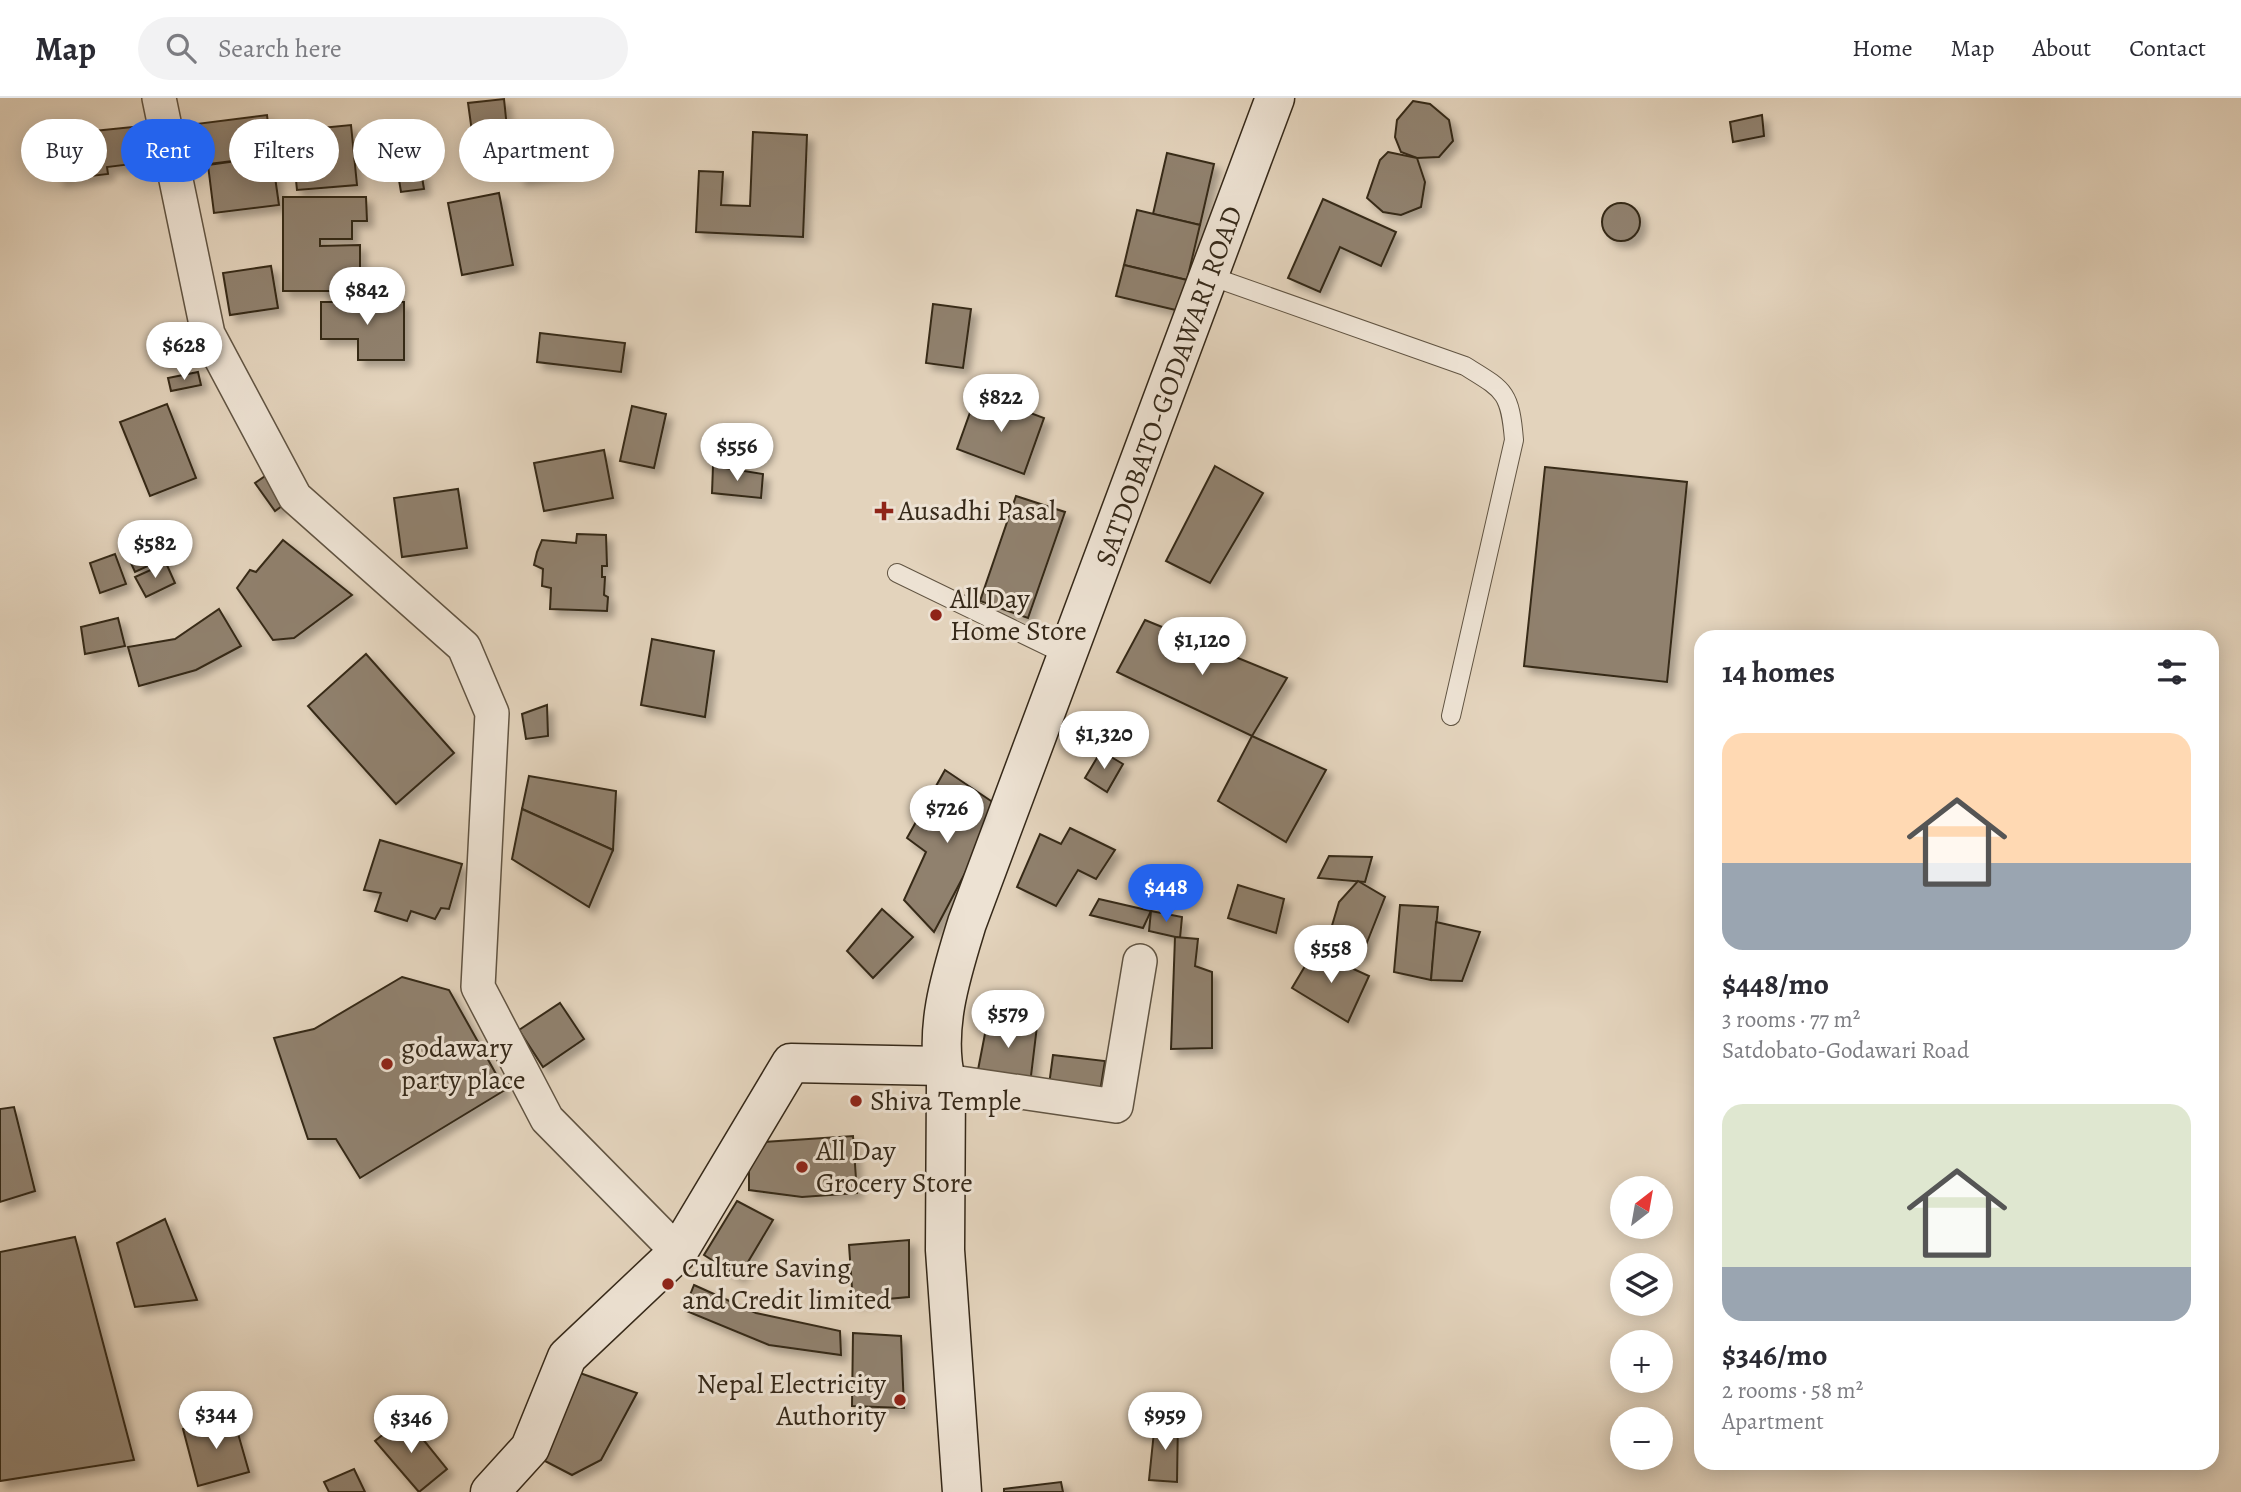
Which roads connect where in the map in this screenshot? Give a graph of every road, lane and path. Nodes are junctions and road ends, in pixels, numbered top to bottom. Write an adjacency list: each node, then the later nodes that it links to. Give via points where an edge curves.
1 (159, 98): 9 (street, via 208,334 295,497 464,647 492,713 478,987 547,1119)
2 (1275, 98): 3 (street, SATDOBATO-GODAWARI ROAD)
3 (1210, 276): 5 (street, SATDOBATO-GODAWARI ROAD); 6 (lane, via 1465,366 1502,389 1512,412 1514,440)
4 (897, 573): 5 (lane)
5 (1068, 656): 8 (street, SATDOBATO-GODAWARI ROAD, via 947,991)
6 (1451, 716)
7 (1140, 961): 8 (street, via 1116,1106)
8 (944, 1073): 9 (street, via 791,1063); 11 (street, SATDOBATO-GODAWARI ROAD, via 945,1250)
9 (678, 1252): 10 (street, via 567,1357 530,1448)
10 (490, 1492)
11 (962, 1492)

